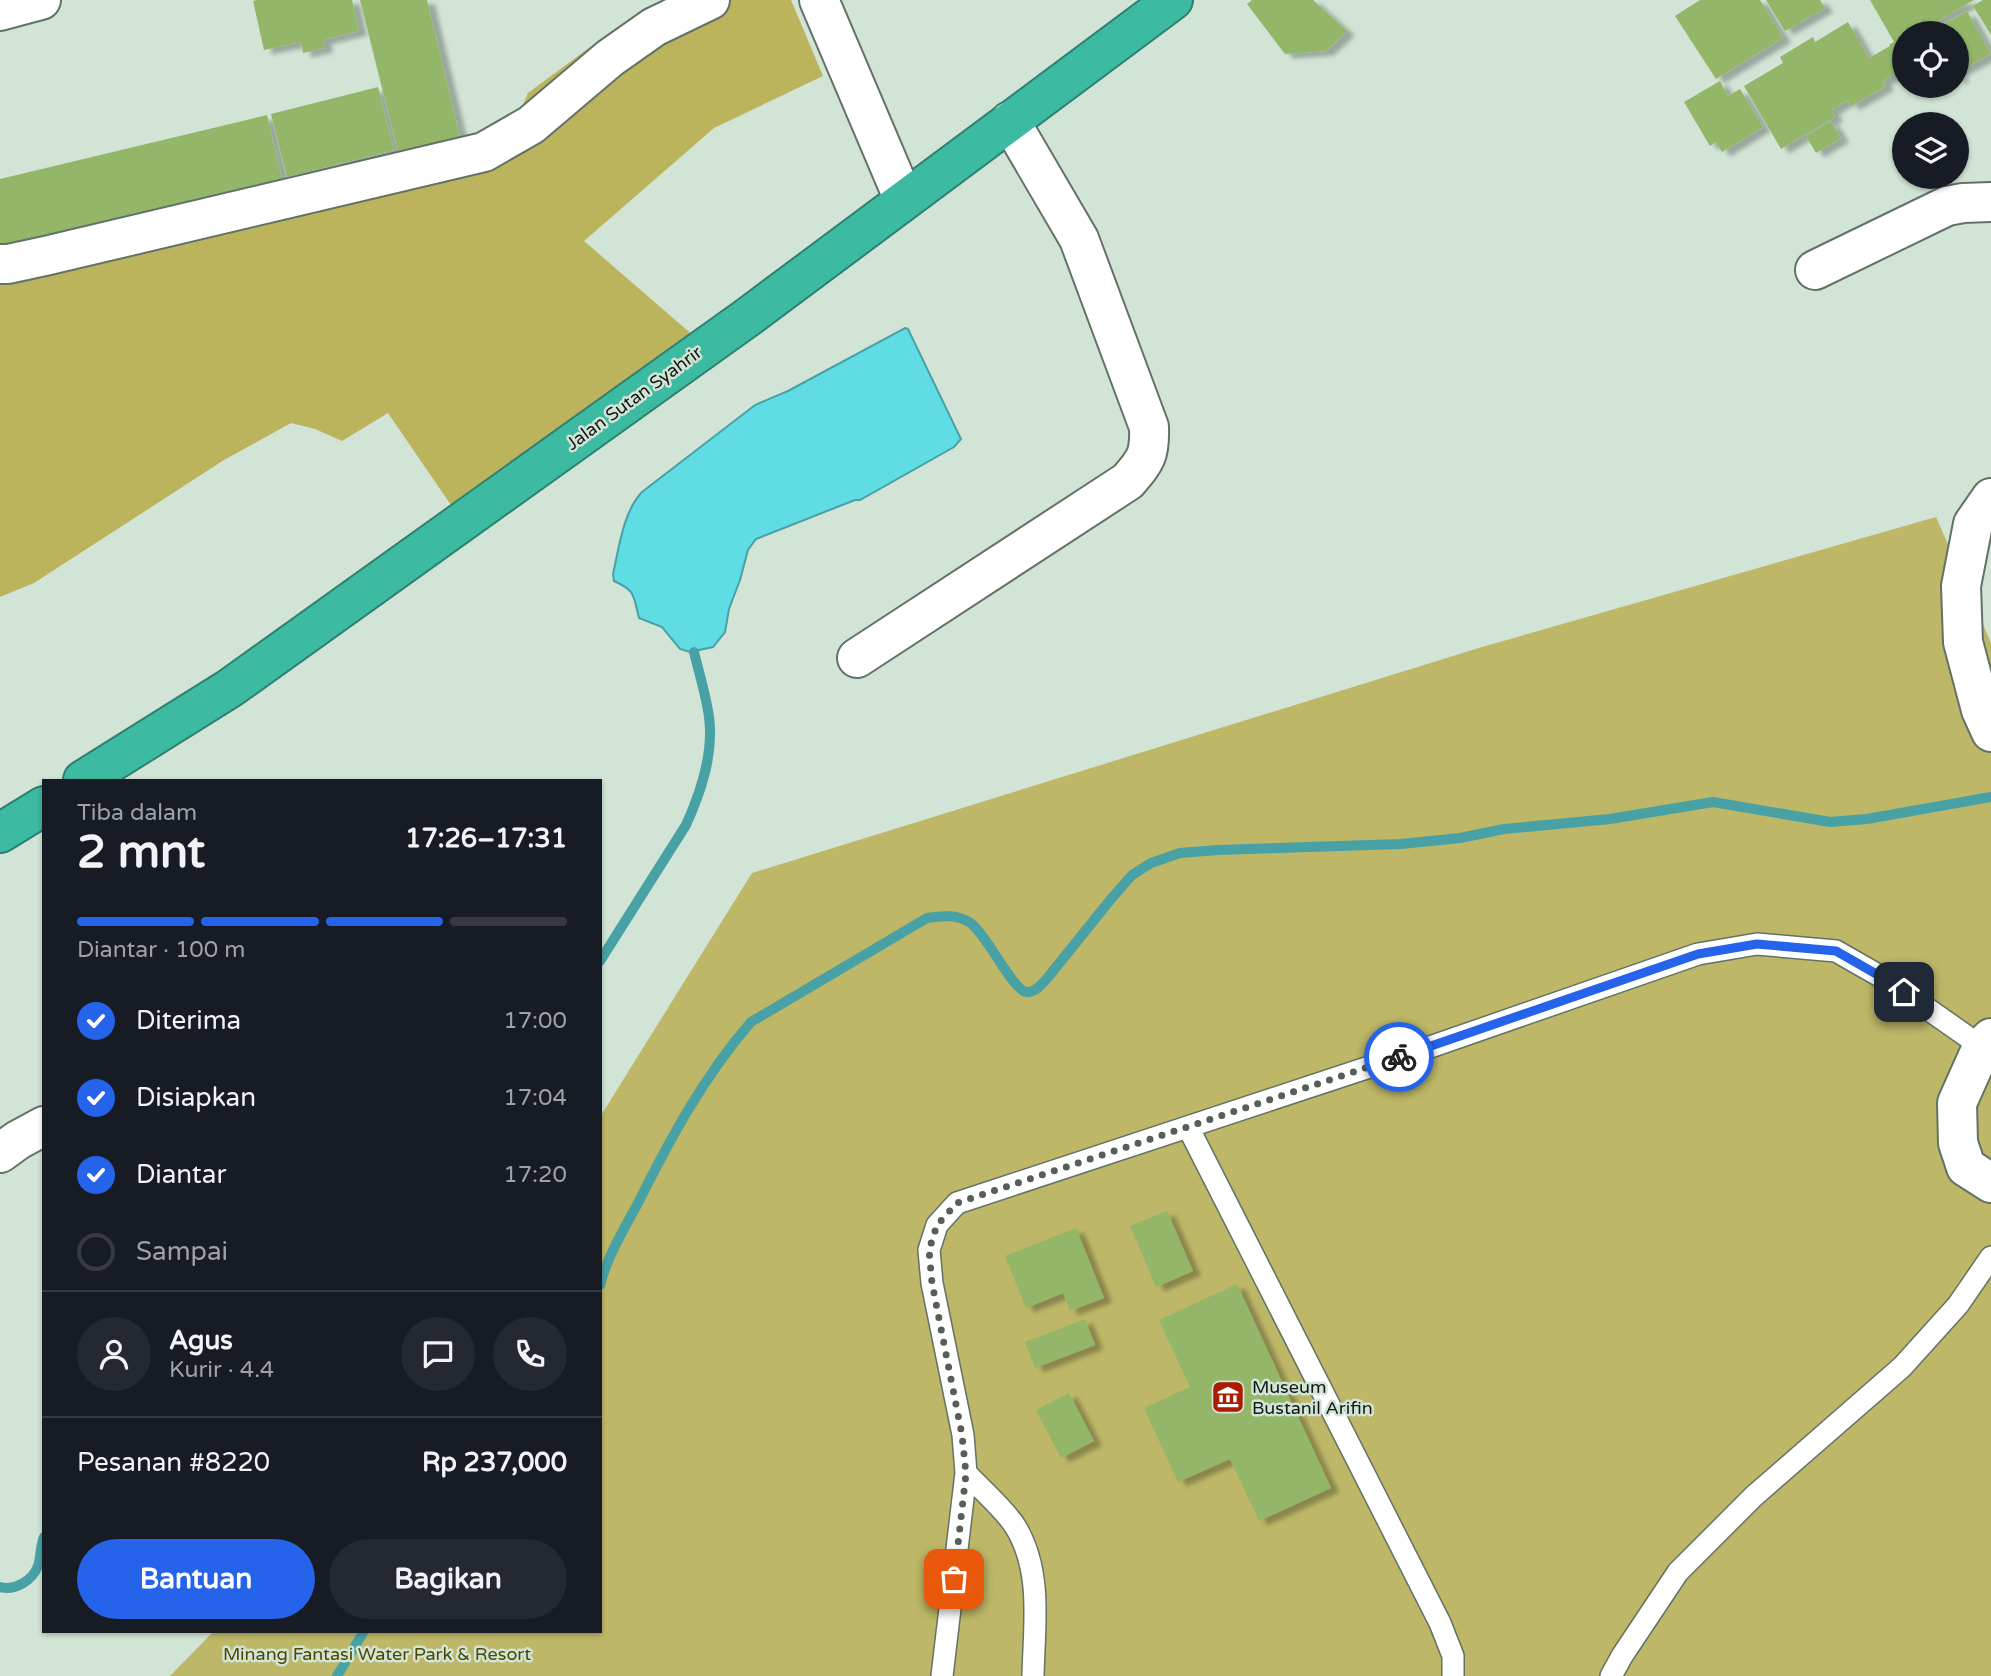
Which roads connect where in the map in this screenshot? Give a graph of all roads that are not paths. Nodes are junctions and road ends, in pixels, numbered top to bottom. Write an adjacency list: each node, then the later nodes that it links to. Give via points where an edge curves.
1 (41, 0): 5 (street)
2 (710, 0): 9 (street, via 654,27 531,125 484,152)
3 (820, 0): 7 (street)
4 (1173, 0): 6 (highway, Jalan Sutan Syahrir)
5 (0, 11)
6 (1010, 121): 7 (highway, Jalan Sutan Syahrir); 12 (street, via 1079,239 1149,427 1144,463 1128,481)
7 (904, 200): 14 (highway, Jalan Sutan Syahrir, via 230,688)
8 (1991, 202): 10 (street, via 1947,206)
9 (0, 264)
10 (1815, 270)
11 (1991, 498): 13 (street, via 1973,524 1961,586 1963,642)
12 (857, 658)
13 (1991, 732)
14 (85, 779)
15 (42, 807): 16 (highway)
16 (0, 834)
17 (1986, 1042): 19 (lane, via 1836,951 1757,944 1698,954); 21 (street, via 1957,1103 1958,1143 1966,1167)
18 (42, 1127): 20 (street)
19 (1188, 1127): 23 (lane, via 957,1203 937,1225 929,1250 932,1283); 26 (lane, via 1440,1623 1453,1656)
20 (0, 1153)
21 (1991, 1183)
22 (1991, 1257): 27 (lane, via 1958,1305 1902,1367 1754,1496 1678,1572)
23 (966, 1474): 24 (lane); 25 (lane, via 1014,1525 1029,1557 1035,1588)
24 (942, 1676)
25 (1033, 1676)
26 (1453, 1676)
27 (1611, 1676)

